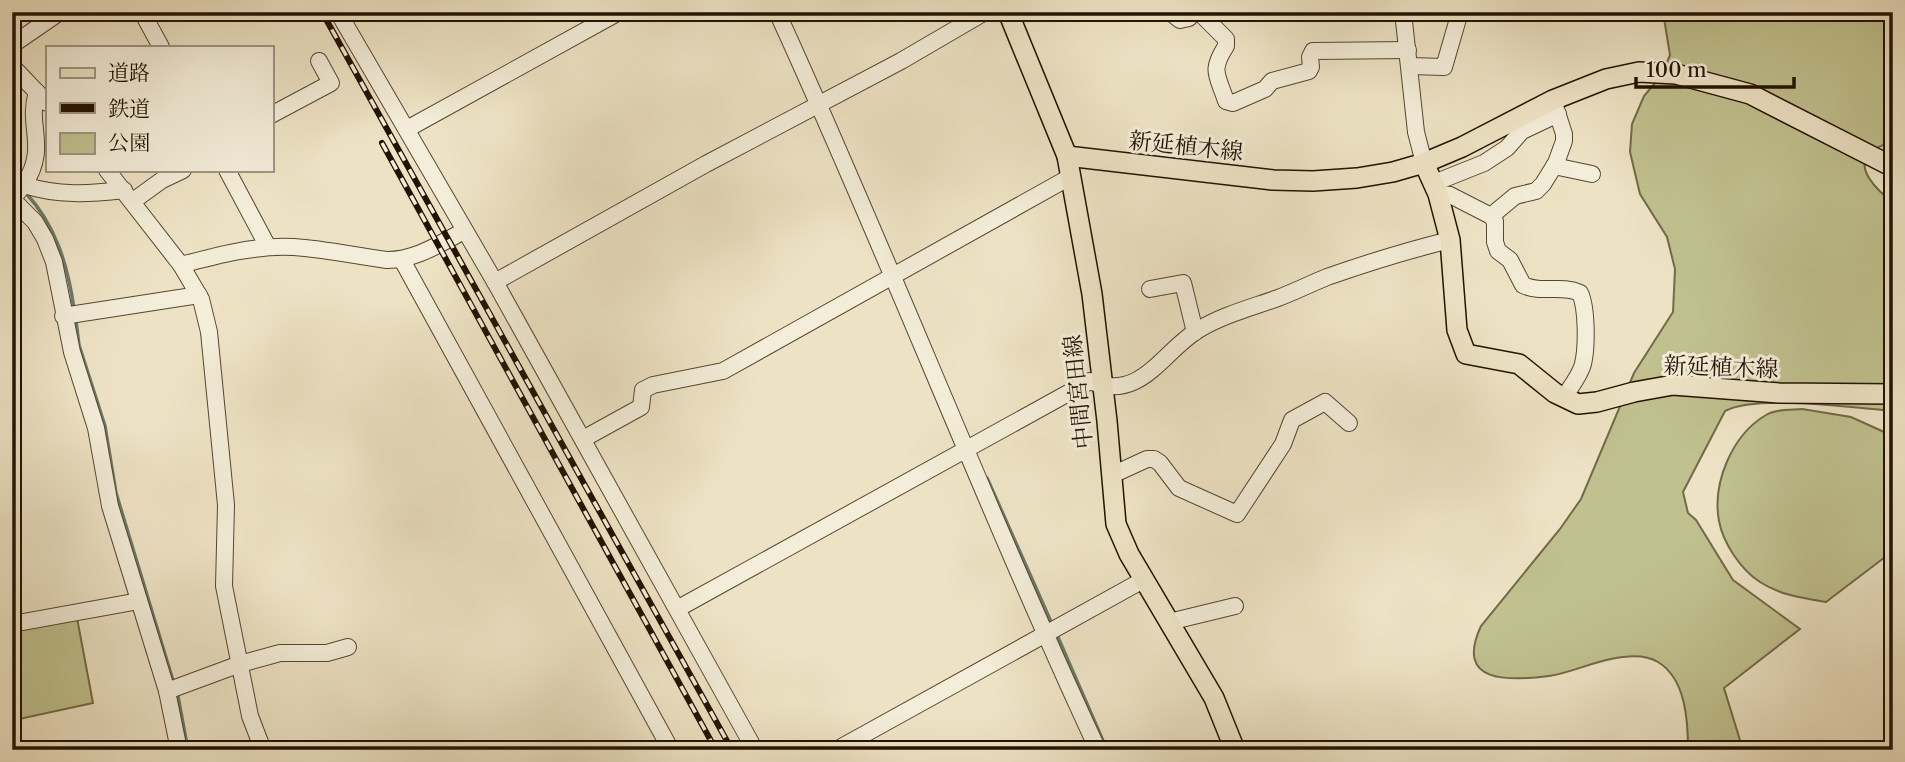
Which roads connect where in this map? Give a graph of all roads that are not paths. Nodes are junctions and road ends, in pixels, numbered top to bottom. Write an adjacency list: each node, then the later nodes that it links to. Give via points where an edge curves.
1 (60, 12): 13 (street)
2 (142, 12): 14 (street)
3 (338, 12): 22 (street)
4 (619, 12): 22 (street)
5 (777, 12): 19 (street)
6 (985, 12): 19 (street)
7 (1008, 12): 23 (main road, 中間宮田線)
8 (1170, 12): 9 (street, via 1180,20)
9 (1192, 12)
10 (1199, 12): 15 (street, via 1226,39 1215,68 1226,101 1233,103 1265,89 1272,81 1308,71 1313,51)
11 (1403, 12): 15 (street)
12 (1460, 12): 15 (street, via 1444,67)
13 (12, 45)
14 (160, 46)
15 (1409, 58): 24 (street, via 1416,132)
16 (319, 61): 21 (street, via 331,83)
17 (12, 66): 18 (street)
18 (42, 98): 32 (street, via 34,102 37,153)
19 (819, 105): 42 (street); 43 (street)
20 (1556, 107): 24 (main road, 新延植木線); 25 (street, via 1564,141); 26 (main road, 新延植木線, via 1606,79 1639,72 1676,74 1750,94); 33 (street, via 1507,148)
21 (273, 114)
22 (407, 129): 37 (street)
23 (1067, 156): 24 (main road, 新延植木線, via 1299,181 1357,178); 31 (main road, 中間宮田線)
24 (1424, 163): 33 (main road, 新延植木線)
25 (1554, 166): 30 (street); 36 (street, via 1535,191 1515,196)
26 (1893, 167)
27 (109, 172): 34 (street)
28 (179, 172): 34 (street)
29 (228, 172): 39 (street)
30 (1592, 174)
31 (1070, 177): 42 (street); 48 (main road, 中間宮田線, via 1092,294)
32 (24, 185): 34 (street, via 72,194); 35 (street)
33 (1436, 189): 36 (street); 38 (main road, 新延植木線)
34 (129, 195): 41 (street)
35 (12, 199): 46 (street, via 46,239)
36 (1491, 216): 50 (street, via 1497,251 1510,260 1523,285 1572,289 1583,300 1583,366)
37 (464, 231): 40 (street); 43 (street)
38 (1450, 240): 47 (street, via 1326,278 1217,319); 50 (main road, 新延植木線, via 1457,330 1466,354 1519,364)
39 (268, 247): 40 (street); 41 (street)
40 (402, 260): 67 (street)
41 (181, 265): 45 (street)
42 (891, 275): 52 (street, via 723,371 643,390 641,407); 53 (street)
43 (495, 282): 52 (street)
44 (1150, 289): 47 (street, via 1183,284)
45 (199, 295): 46 (street); 63 (street, via 209,332 226,505 224,586)
46 (63, 316): 56 (street, via 96,428 110,506)
47 (1195, 332): 48 (street, via 1143,379)
48 (1103, 387): 53 (street, via 1090,381); 54 (main road, 中間宮田線)
49 (1893, 394): 50 (main road, 新延植木線, via 1779,393 1673,385 1597,402 1578,404)
50 (1564, 397)
51 (1349, 423): 54 (street, via 1325,402 1292,420 1283,444 1237,514 1179,488 1154,459)
52 (583, 439): 58 (street)
53 (966, 450): 58 (street); 61 (street)
54 (1112, 475): 55 (main road, 中間宮田線, via 1116,524)
55 (1145, 579): 59 (main road, 中間宮田線); 61 (street)
56 (139, 601): 60 (street); 64 (street)
57 (1234, 606): 59 (street)
58 (677, 609): 68 (street)
59 (1169, 622): 71 (main road, 中間宮田線, via 1214,698)
60 (12, 624)
61 (1047, 634): 69 (street); 70 (street)
62 (348, 647): 63 (street, via 327,653 280,653)
63 (240, 664): 64 (street); 66 (street, via 250,716)
64 (167, 691): 65 (street)
65 (178, 750)
66 (263, 750)
67 (671, 750)
68 (755, 750)
69 (836, 750)
70 (1098, 750)
71 (1235, 750)

